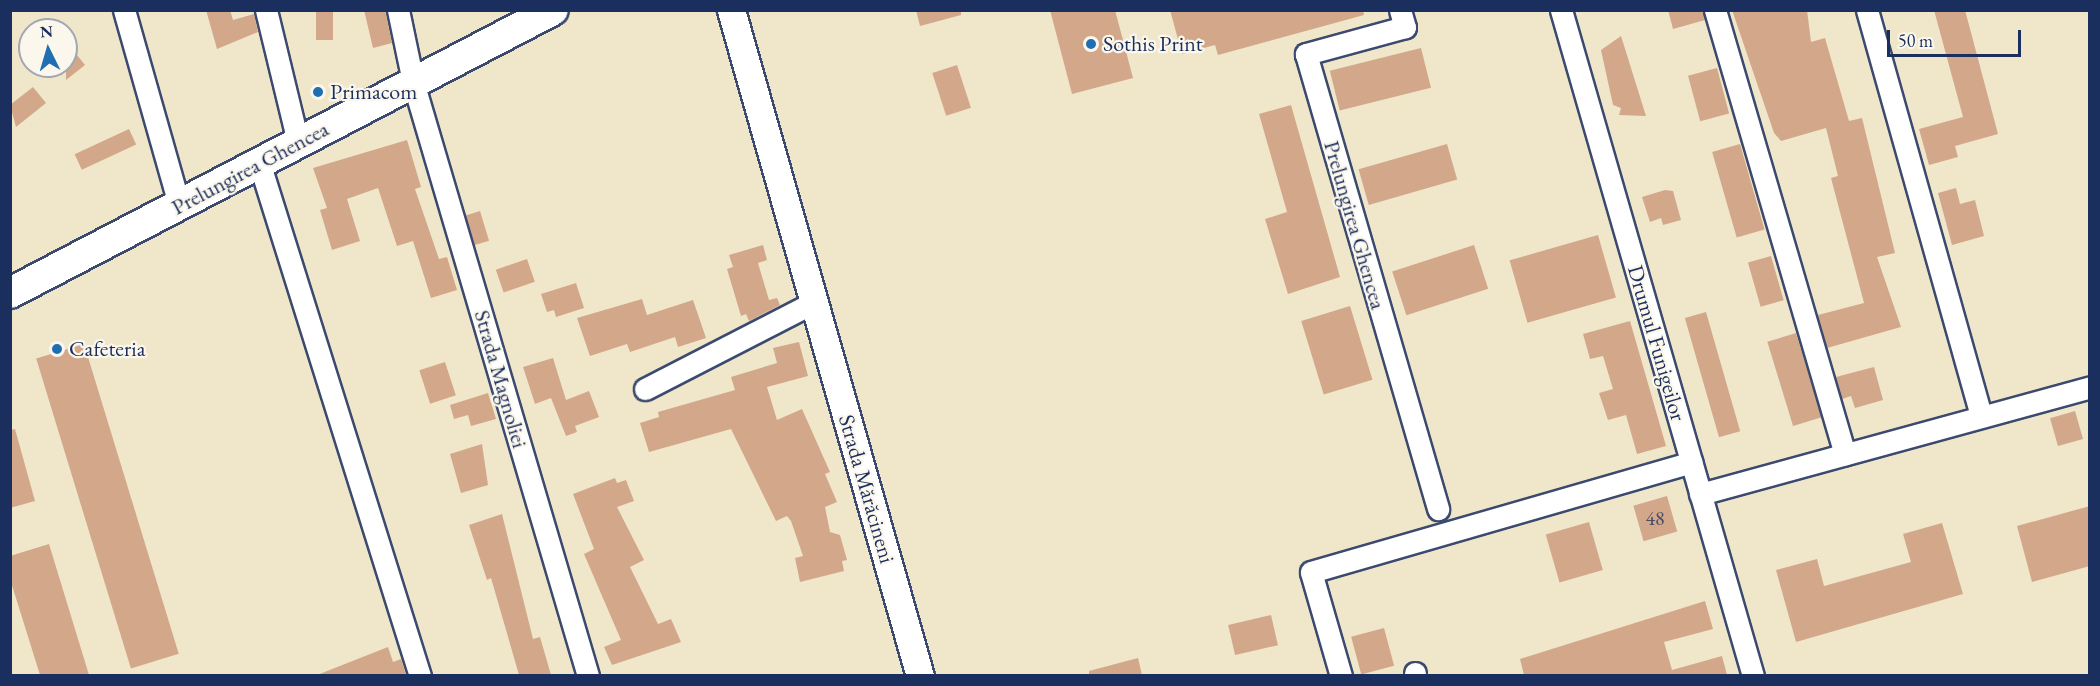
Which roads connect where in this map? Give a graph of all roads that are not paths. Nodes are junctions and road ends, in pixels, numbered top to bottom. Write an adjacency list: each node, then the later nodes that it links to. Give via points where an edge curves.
1 (124, 10): 13 (street)
2 (266, 10): 11 (street)
3 (398, 10): 10 (street, Strada Magnoliei)
4 (553, 10): 10 (main road, Prelungirea Ghencea)
5 (731, 10): 15 (street, Strada Mărăcineni)
6 (1400, 10): 22 (street, Prelungirea Ghencea, via 1405,27 1306,54)
7 (1561, 10): 20 (street, Drumul Funigeilor)
8 (1716, 10): 19 (street)
9 (1867, 10): 18 (street)
10 (414, 82): 11 (main road, Prelungirea Ghencea); 24 (street, Strada Magnoliei)
11 (298, 142): 12 (main road, Prelungirea Ghencea)
12 (259, 162): 13 (main road, Prelungirea Ghencea); 23 (street)
13 (179, 204): 14 (main road, Prelungirea Ghencea)
14 (10, 293)
15 (813, 302): 17 (street); 25 (street, Strada Mărăcineni)
16 (2090, 387): 18 (street)
17 (645, 389)
18 (1981, 416): 19 (street)
19 (1845, 454): 21 (street)
20 (1691, 462): 21 (street, Drumul Funigeilor); 26 (street, via 1311,572)
21 (1700, 494): 27 (street, Drumul Funigeilor)
22 (1438, 509)
23 (420, 675)
24 (588, 675)
25 (920, 675)
26 (1341, 675)
27 (1753, 675)

